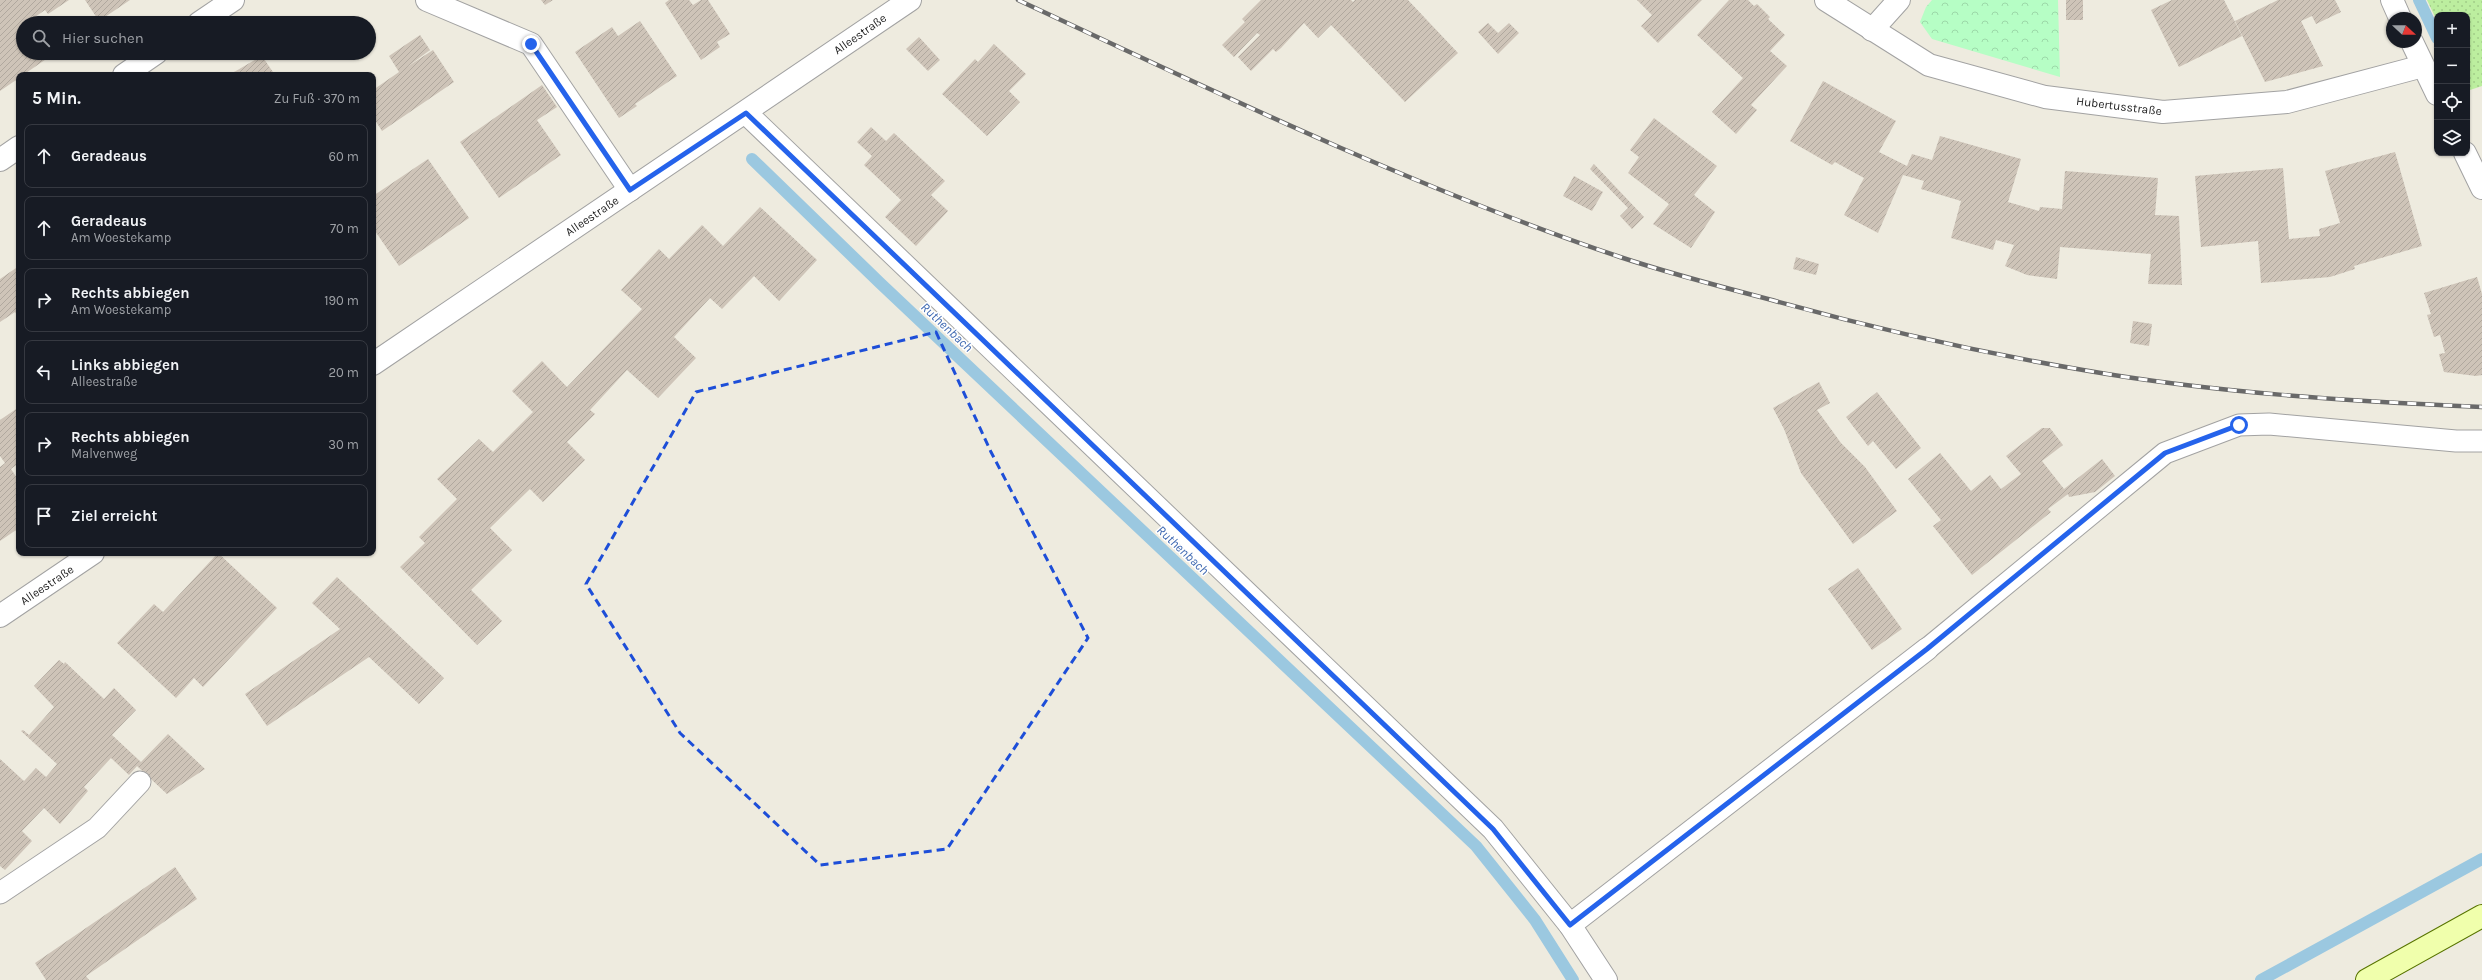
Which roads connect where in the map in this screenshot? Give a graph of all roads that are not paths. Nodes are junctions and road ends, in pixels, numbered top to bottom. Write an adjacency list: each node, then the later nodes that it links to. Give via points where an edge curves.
1 (233, 0): 8 (street)
2 (427, 0): 20 (street, via 531,44)
3 (910, 0): 15 (street, Alleestraße)
4 (1826, 0): 9 (street, Hubertusstraße)
5 (1899, 0): 9 (street)
6 (2392, 0): 7 (street)
7 (2397, 12)
8 (209, 16)
9 (1872, 30): 12 (street, Hubertusstraße, via 1929,65 2045,97 2163,112 2287,102)
10 (2415, 48): 12 (street)
11 (146, 60): 13 (street)
12 (2423, 66): 14 (street)
13 (128, 72)
14 (2434, 88)
15 (746, 113): 20 (street, Alleestraße); 29 (street, via 1493,829)
16 (16, 149): 18 (street)
17 (2466, 156): 19 (street)
18 (0, 160)
19 (2482, 188)
20 (630, 190): 21 (street, Alleestraße)
21 (376, 362)
22 (2482, 441): 25 (lane, via 2456,441 2269,424 2239,425 2165,453)
23 (90, 556): 24 (street, Alleestraße)
24 (0, 616)
25 (1927, 649): 29 (street)
26 (140, 782): 27 (lane, via 97,828)
27 (0, 893)
28 (2482, 916): 31 (main road)
29 (1570, 925): 30 (street)
30 (1606, 980)
31 (2367, 980)

